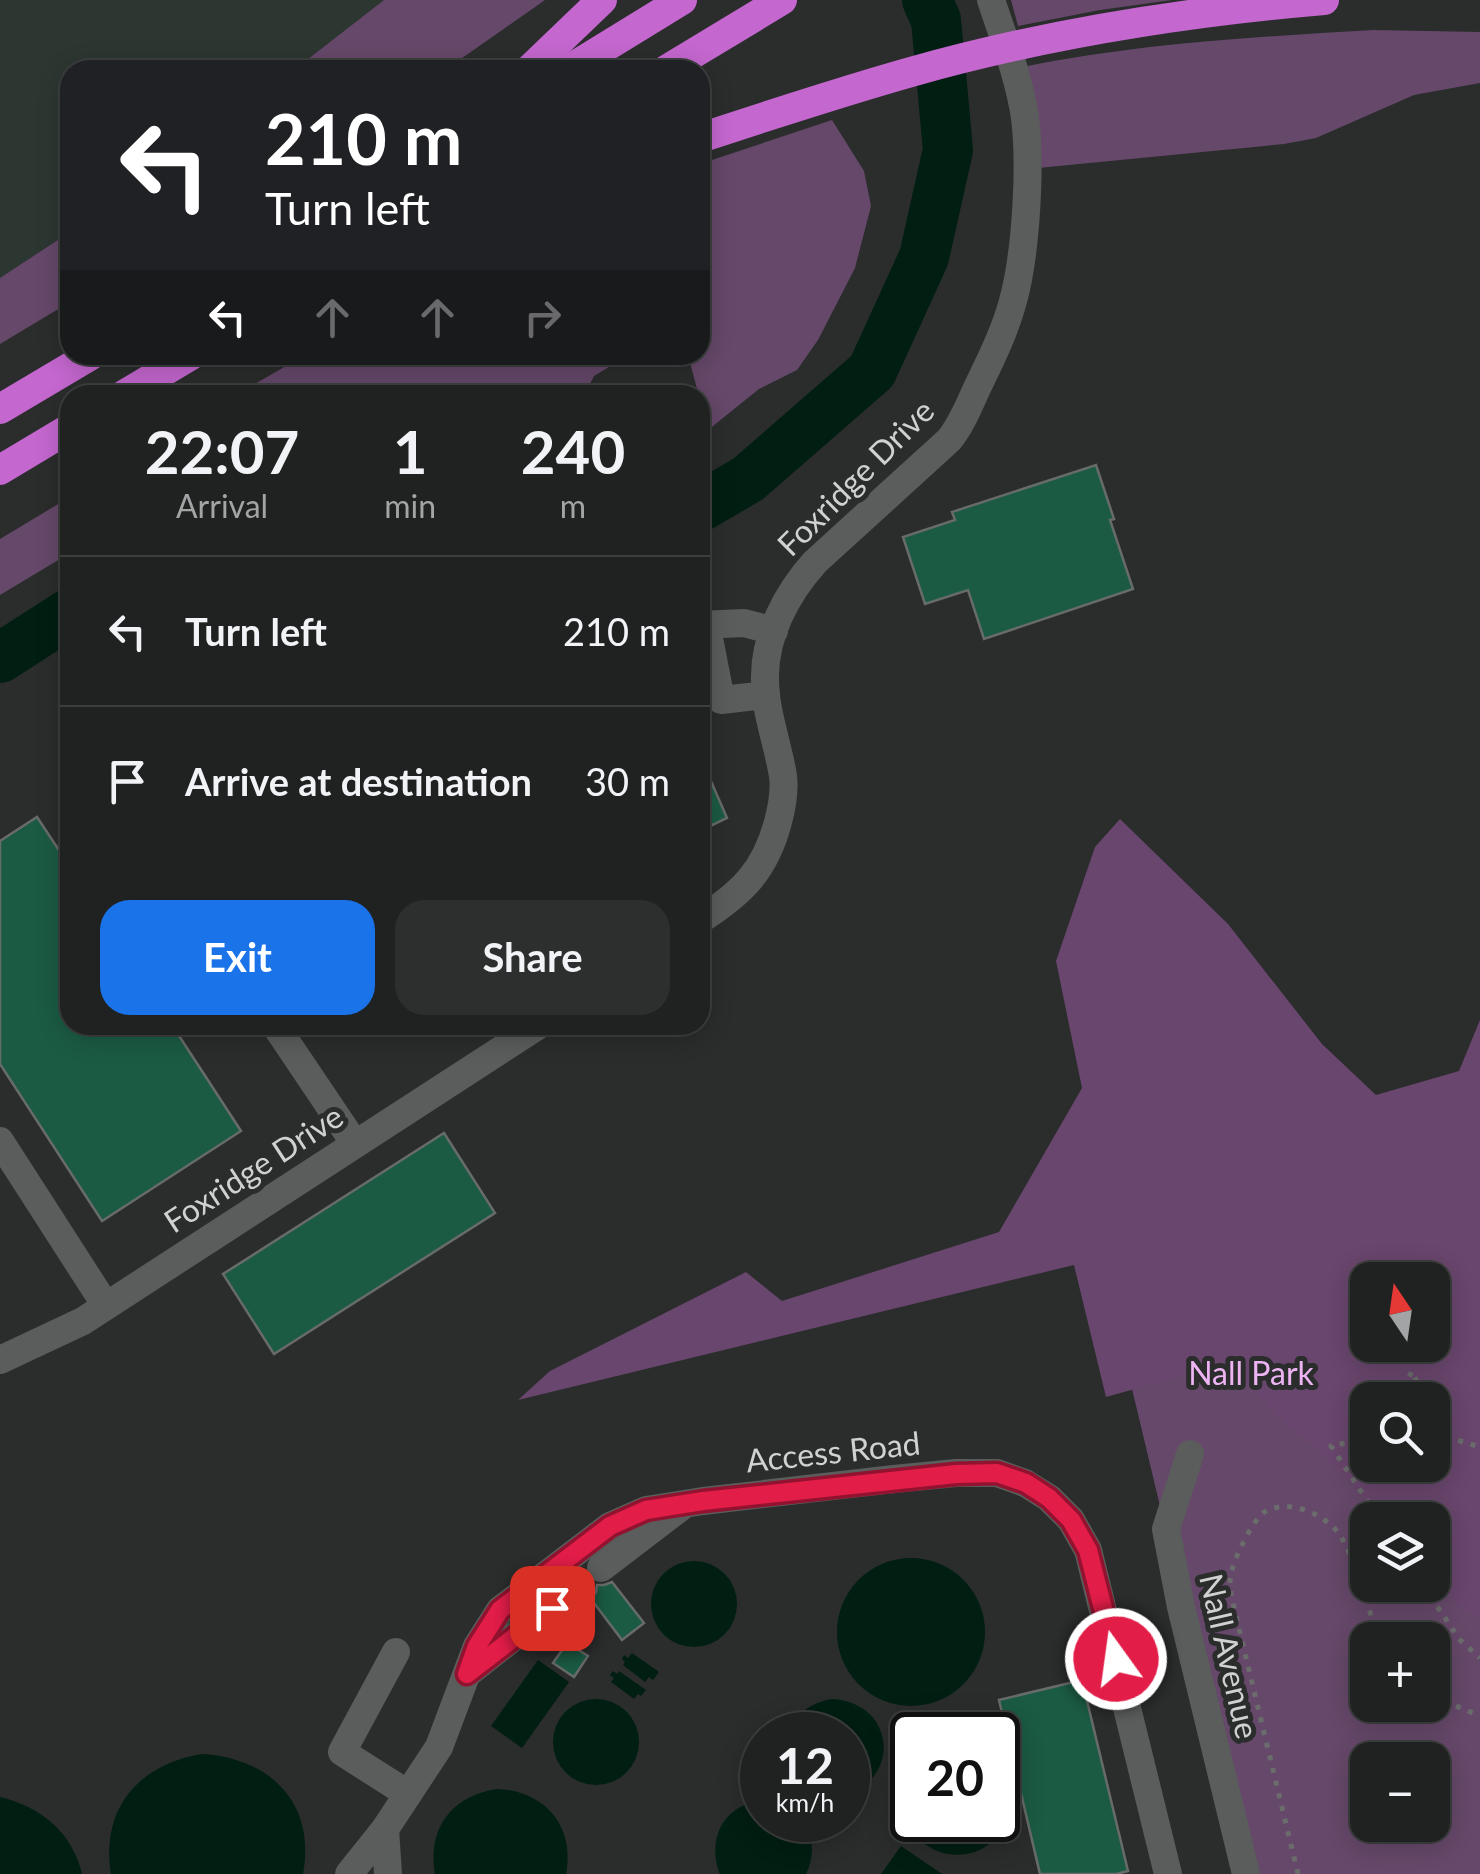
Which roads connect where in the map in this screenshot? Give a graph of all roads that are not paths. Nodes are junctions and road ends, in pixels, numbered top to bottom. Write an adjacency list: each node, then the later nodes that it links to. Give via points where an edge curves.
1 (602, 0): 6 (highway)
2 (682, 0): 7 (highway)
3 (782, 0): 8 (highway)
4 (991, 0): 17 (street, Foxridge Drive, via 1018,80 1028,164 1013,300 997,347 958,428 815,562 792,590)
5 (1324, 0): 9 (highway, via 1023,45)
6 (539, 60)
7 (584, 60)
8 (682, 60)
9 (710, 135)
10 (75, 365): 13 (highway)
11 (174, 365): 12 (highway)
12 (141, 385)
13 (0, 410)
14 (60, 434): 15 (highway)
15 (0, 470)
16 (710, 624): 17 (street)
17 (774, 631): 19 (street, Foxridge Drive)
18 (710, 654): 19 (street, via 721,700)
19 (766, 694): 20 (street, Foxridge Drive, via 784,779 776,830 750,880)
20 (710, 913)
21 (282, 1035): 24 (street)
22 (524, 1035): 24 (street, Foxridge Drive)
23 (0, 1141): 25 (street)
24 (355, 1144): 25 (street, Foxridge Drive)
25 (106, 1306): 26 (street, Foxridge Drive)
26 (0, 1360)
27 (1190, 1454): 36 (street, Nall Avenue, via 1166,1529)
28 (686, 1504): 30 (street); 30 (street, Access Road, via 646,1510 610,1526 500,1610); 35 (street, Access Road, via 997,1473 1049,1498 1088,1550)
29 (396, 1652): 31 (street, via 342,1752)
30 (467, 1674): 31 (street, Access Road, via 439,1748)
31 (408, 1794): 32 (street, Access Road)
32 (385, 1829): 33 (street, Access Road); 34 (street)
33 (349, 1874)
34 (388, 1874)
35 (1168, 1874)
36 (1246, 1874)

